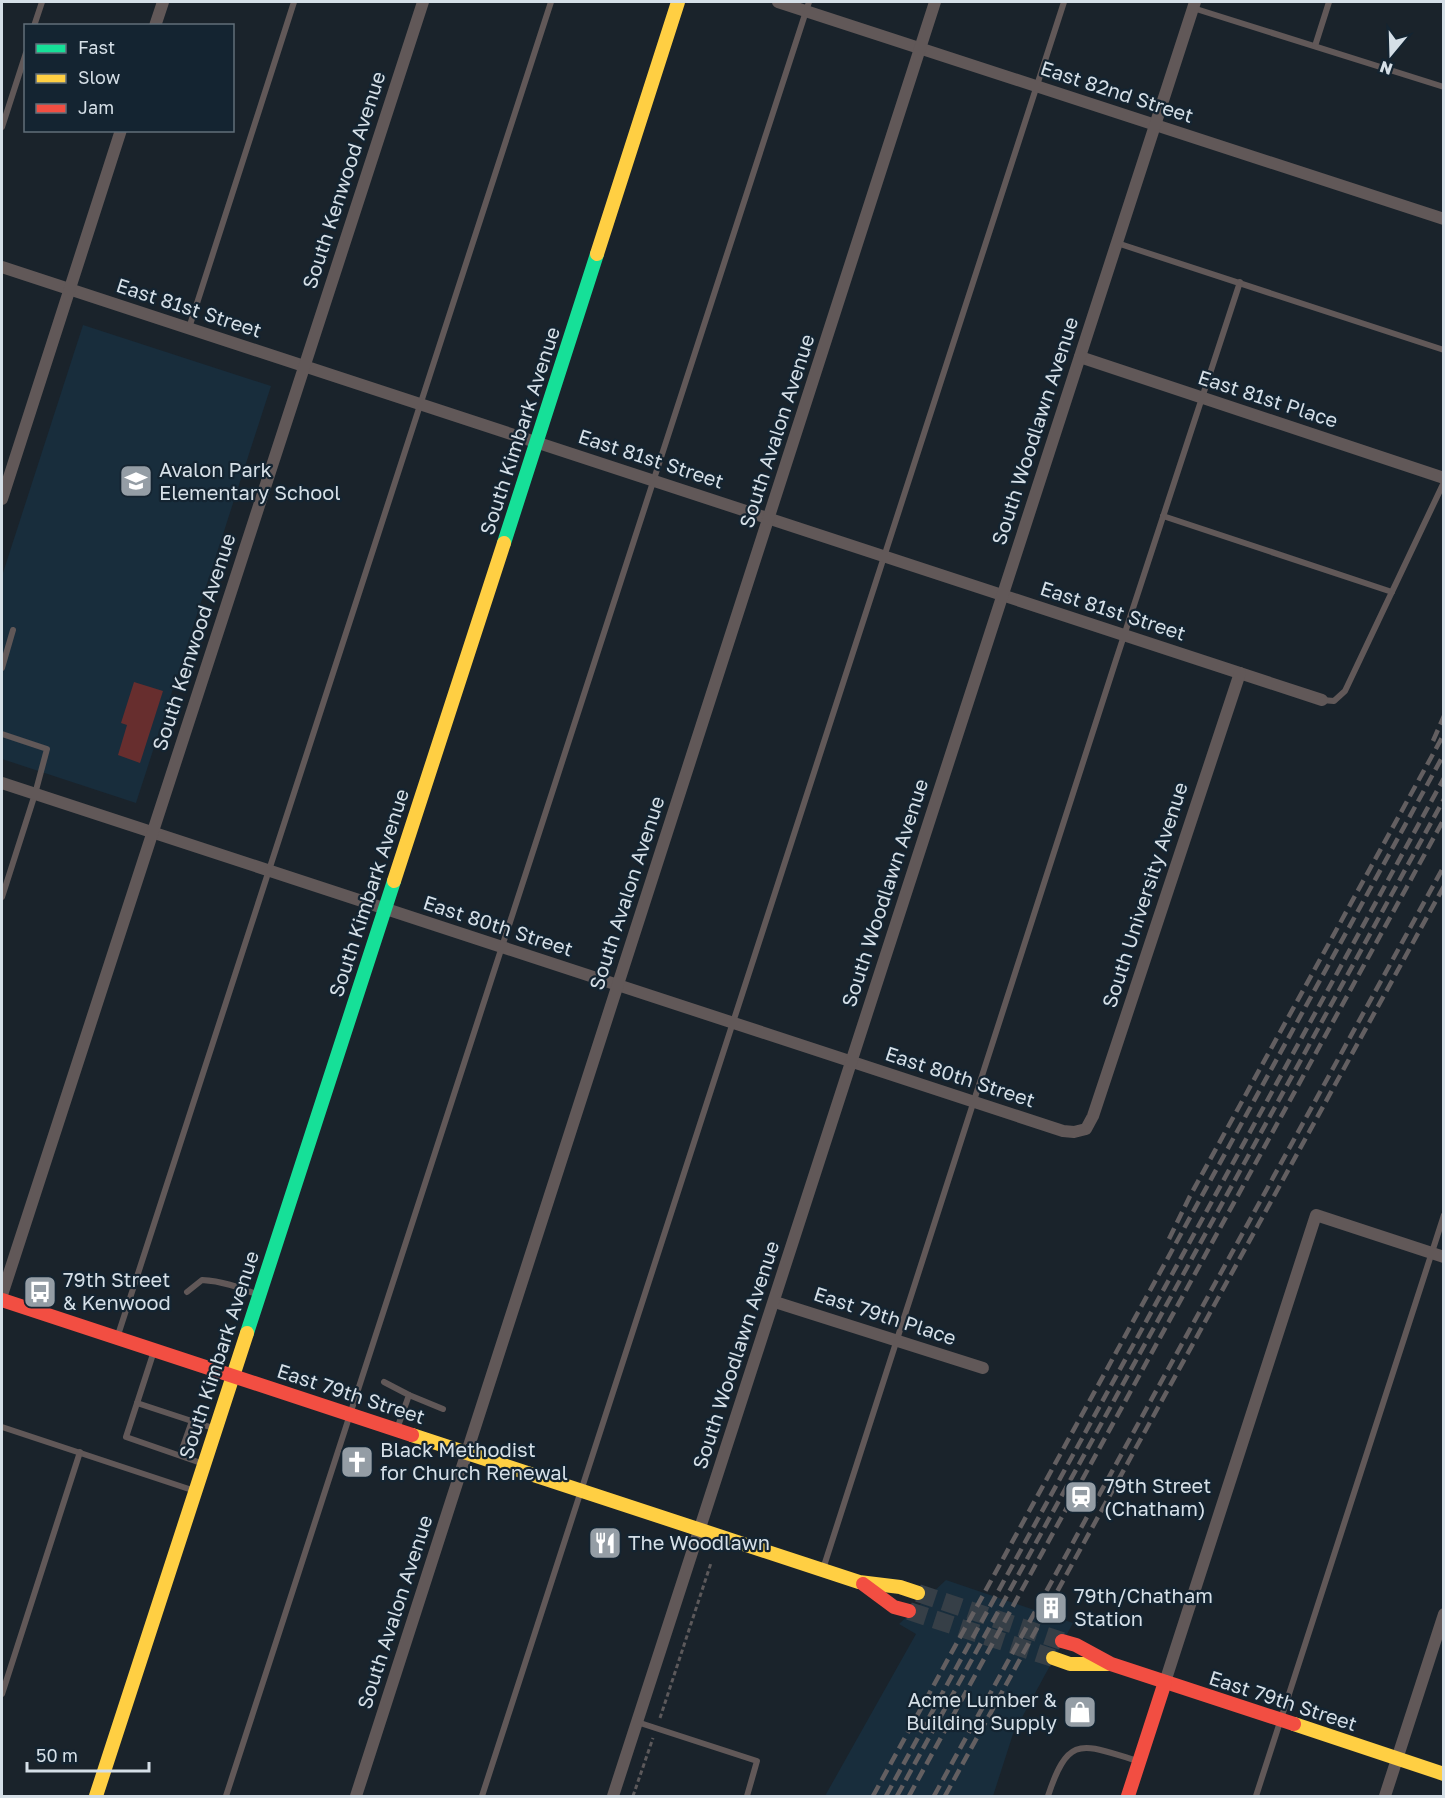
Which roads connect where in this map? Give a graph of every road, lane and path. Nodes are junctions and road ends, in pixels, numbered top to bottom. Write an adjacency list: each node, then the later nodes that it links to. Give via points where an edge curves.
1 (42, 2): 13 (lane)
2 (163, 2): 14 (street)
3 (294, 2): 28 (lane)
4 (423, 2): 31 (street, South Kenwood Avenue)
5 (551, 2): 33 (lane)
6 (678, 2): 34 (street, South Kimbark Avenue)
7 (778, 2): 12 (street, East 82nd Street)
8 (935, 2): 16 (street, South Avalon Avenue)
9 (1064, 2): 18 (lane)
10 (1329, 2): 15 (lane)
11 (1195, 5): 15 (lane); 20 (street, South Woodlawn Avenue)
12 (807, 6): 16 (street, East 82nd Street); 36 (lane)
13 (35, 24)
14 (156, 24)
15 (1315, 46): 19 (lane)
16 (920, 48): 18 (street, East 82nd Street); 40 (street, South Avalon Avenue)
17 (24, 59): 21 (lane)
18 (1037, 86): 20 (street, East 82nd Street); 41 (lane)
19 (1443, 87)
20 (1155, 125): 23 (street, East 82nd Street); 24 (street, South Woodlawn Avenue)
21 (2, 127)
22 (120, 132): 27 (street)
23 (1443, 219)
24 (1117, 243): 26 (lane); 30 (street, South Woodlawn Avenue)
25 (2, 267): 27 (street, East 81st Street)
26 (1240, 282): 29 (lane); 32 (lane)
27 (70, 289): 28 (street, East 81st Street); 38 (street)
28 (189, 328): 31 (street, East 81st Street)
29 (1443, 350)
30 (1080, 357): 32 (street, East 81st Place); 43 (street, South Woodlawn Avenue)
31 (304, 366): 33 (street, East 81st Street); 52 (street, South Kenwood Avenue)
32 (1202, 397): 35 (street, East 81st Place); 39 (lane)
33 (421, 405): 34 (street, East 81st Street); 53 (lane)
34 (537, 443): 36 (street, East 81st Street); 55 (street, South Kimbark Avenue)
35 (1443, 478)
36 (653, 480): 40 (street, East 81st Street); 56 (lane)
37 (1443, 482): 42 (lane)
38 (2, 500)
39 (1163, 516): 42 (lane); 45 (lane)
40 (769, 518): 41 (street, East 81st Street); 57 (street, South Avalon Avenue)
41 (884, 556): 43 (street, East 81st Street); 58 (lane)
42 (1392, 592): 48 (lane, via 1345,691 1334,701)
43 (1002, 595): 45 (street, East 81st Street); 59 (street, South Woodlawn Avenue)
44 (13, 630): 46 (lane)
45 (1124, 635): 47 (street, East 81st Street); 60 (lane)
46 (2, 669)
47 (1240, 673): 48 (street, East 81st Street); 61 (street, South University Avenue)
48 (1322, 700)
49 (2, 734): 51 (lane, via 47,749)
50 (2, 783): 51 (street, East 80th Street)
51 (35, 794): 52 (street, East 80th Street); 54 (lane)
52 (152, 833): 53 (street, East 80th Street); 65 (street, South Kenwood Avenue)
53 (269, 871): 55 (street, East 80th Street); 69 (lane)
54 (2, 897)
55 (385, 909): 56 (street, East 80th Street); 66 (street, South Kimbark Avenue)
56 (502, 947): 57 (street, East 80th Street); 78 (lane)
57 (618, 985): 58 (street, East 80th Street); 84 (street, South Avalon Avenue)
58 (733, 1023): 59 (street, East 80th Street); 87 (lane)
59 (850, 1062): 60 (street, East 80th Street); 68 (street, South Woodlawn Avenue)
60 (973, 1102): 61 (street, East 80th Street, via 1064,1131); 70 (lane)
61 (1086, 1129)
62 (1443, 1215): 63 (lane)
63 (1437, 1255): 99 (street, via 1316,1215); 101 (lane)
64 (188, 1292): 66 (lane, via 202,1280 213,1280)
65 (2, 1294)
66 (260, 1295): 73 (street, South Kimbark Avenue)
67 (2, 1300): 69 (street, East 79th Street)
68 (775, 1302): 70 (street, East 79th Place); 89 (street, South Woodlawn Avenue)
69 (117, 1338): 71 (street, East 79th Street)
70 (896, 1340): 72 (street, East 79th Place); 91 (lane)
71 (154, 1350): 73 (street, East 79th Street); 76 (lane)
72 (983, 1368)
73 (233, 1376): 78 (street, East 79th Street); 81 (street, South Kimbark Avenue)
74 (384, 1382): 75 (lane)
75 (409, 1395): 77 (lane); 82 (lane)
76 (137, 1403): 79 (lane); 85 (lane, via 126,1437)
77 (443, 1409)
78 (350, 1415): 82 (street, East 79th Street); 108 (lane)
79 (192, 1421): 81 (lane); 85 (lane)
80 (2, 1426): 83 (lane)
81 (216, 1429): 86 (street, South Kimbark Avenue)
82 (397, 1430): 84 (street, East 79th Street)
83 (80, 1452): 88 (lane); 100 (lane)
84 (467, 1453): 87 (street, East 79th Street); 109 (street, South Avalon Avenue)
85 (180, 1455): 86 (lane)
86 (205, 1464): 88 (street, South Kimbark Avenue)
87 (581, 1490): 89 (street, East 79th Street); 110 (lane)
88 (196, 1491): 107 (street, South Kimbark Avenue)
89 (699, 1529): 91 (street, East 79th Street); 102 (street, South Woodlawn Avenue)
90 (711, 1563): 103 (path)
91 (823, 1570): 92 (street, East 79th Street)
92 (859, 1582): 93 (street, East 79th Street); 94 (street, East 79th Street, via 894,1606)
93 (918, 1593)
94 (909, 1611)
95 (1443, 1614): 104 (street)
96 (1062, 1641): 98 (street, East 79th Street)
97 (1053, 1659): 98 (street, East 79th Street, via 1070,1664)
98 (1111, 1664): 99 (street, East 79th Street)
99 (1165, 1682): 101 (street, East 79th Street); 105 (street)
100 (2, 1694)
101 (1280, 1720): 104 (street, East 79th Street); 116 (lane)
102 (637, 1722): 103 (lane); 111 (street, South Woodlawn Avenue)
103 (656, 1728): 112 (path); 113 (lane, via 757,1761)
104 (1397, 1759): 106 (street, East 79th Street); 117 (street)
105 (1139, 1761): 114 (lane, via 1085,1746 1073,1750 1059,1766); 115 (street)
106 (1443, 1774)
107 (96, 1797)
108 (226, 1797)
109 (356, 1797)
110 (482, 1797)
111 (613, 1797)
112 (633, 1797)
113 (747, 1797)
114 (1048, 1797)
115 (1128, 1797)
116 (1256, 1797)
117 (1385, 1797)

